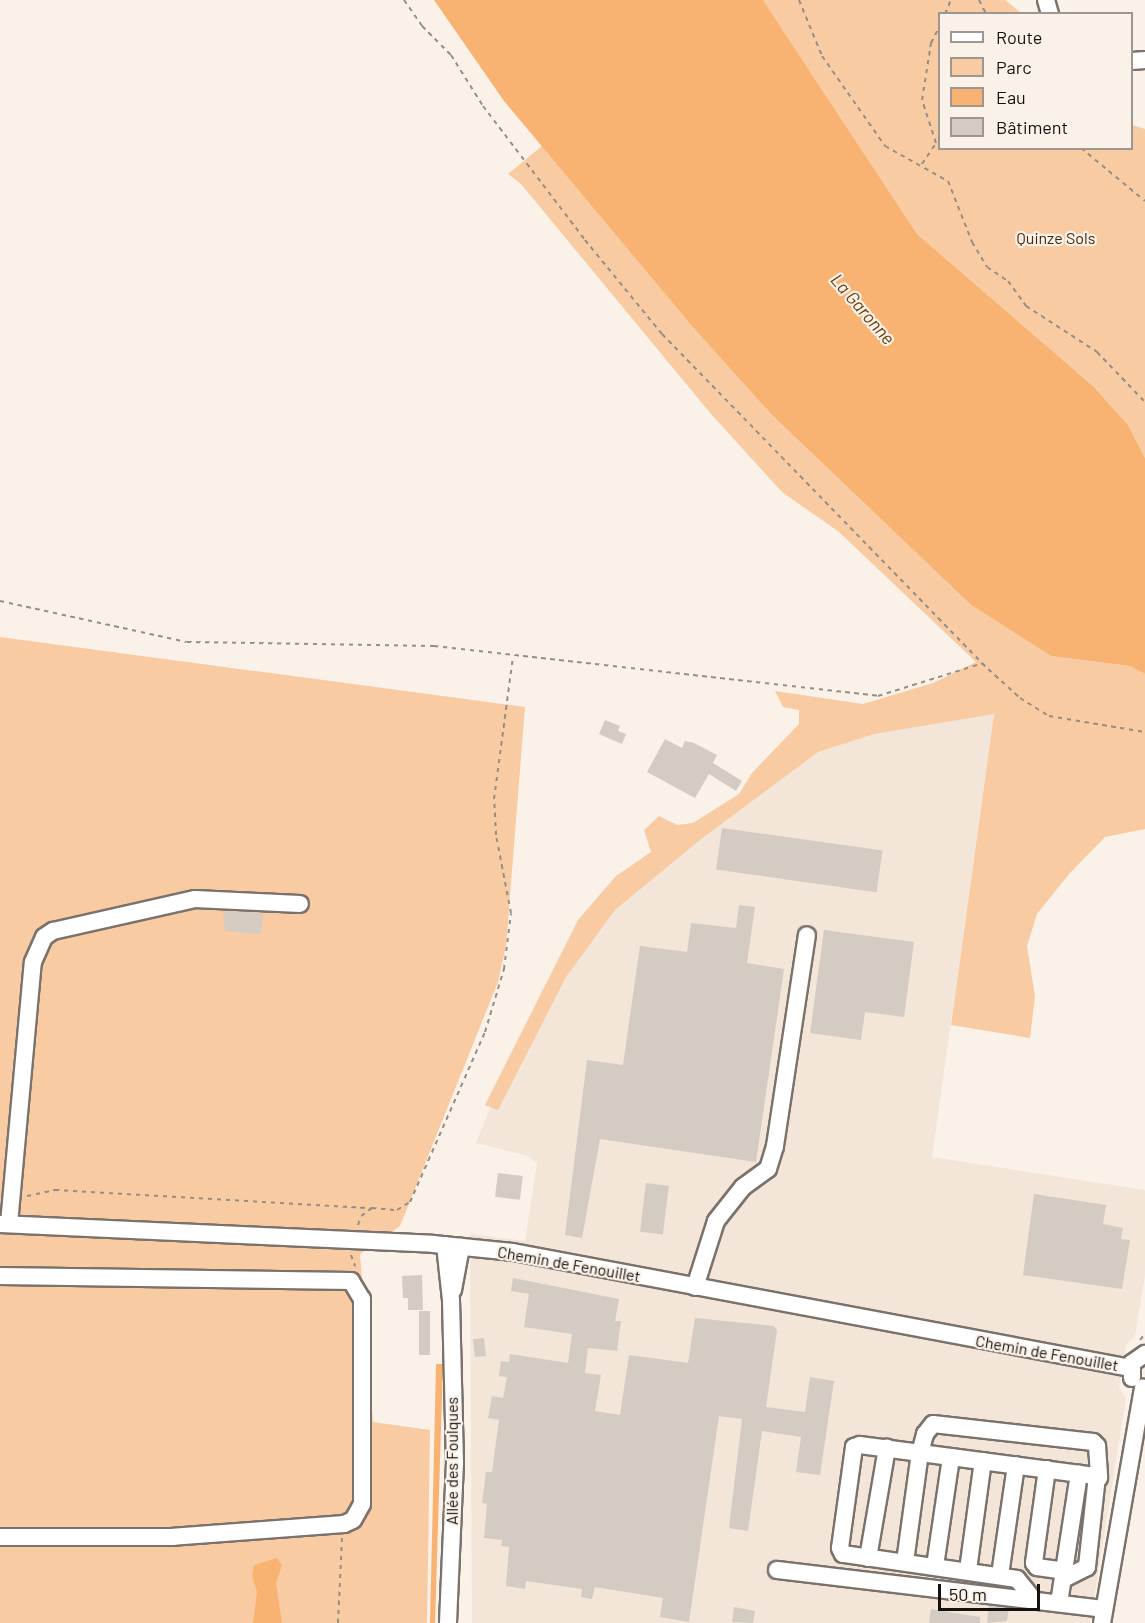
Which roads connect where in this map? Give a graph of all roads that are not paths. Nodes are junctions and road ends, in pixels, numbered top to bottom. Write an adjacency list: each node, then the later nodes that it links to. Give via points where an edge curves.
1 (300, 904): 3 (street, via 195,899 53,931 44,937 33,962 12,1197)
2 (807, 935): 6 (street, via 775,1146 768,1169 743,1187 716,1221)
3 (5, 1224): 4 (street, Chemin de Fenouillet)
4 (453, 1246): 6 (street, Chemin de Fenouillet, via 513,1252); 29 (street, Allée des Foulques, via 455,1462)
5 (0, 1276): 18 (street, via 351,1281 362,1299 362,1504 353,1520 344,1524 173,1537)
6 (695, 1287): 8 (street, Chemin de Fenouillet)
7 (1145, 1354): 8 (street, via 1135,1359)
8 (1131, 1368): 9 (street, via 1131,1376)
9 (1144, 1388): 28 (street)
10 (887, 1448): 11 (street); 19 (street); 19 (street, via 860,1445 853,1450 840,1548 843,1554)
11 (920, 1453): 12 (street); 17 (street, via 929,1428 940,1423 1090,1441 1097,1446); 20 (street)
12 (951, 1457): 13 (street); 21 (street)
13 (983, 1461): 14 (street); 23 (street)
14 (1016, 1465): 15 (street); 24 (street)
15 (1047, 1469): 16 (street); 25 (street, via 1034,1563)
16 (1079, 1474): 17 (street); 25 (street)
17 (1099, 1478): 25 (street, via 1087,1568)
18 (0, 1536)
19 (868, 1558): 20 (street)
20 (905, 1562): 21 (street)
21 (935, 1566): 23 (street)
22 (777, 1570): 26 (street)
23 (968, 1570): 24 (street)
24 (1000, 1575): 26 (street, via 1017,1579)
25 (1063, 1575): 27 (street)
26 (1034, 1600): 27 (street)
27 (1059, 1604): 28 (street)
28 (1103, 1616)
29 (448, 1623)

